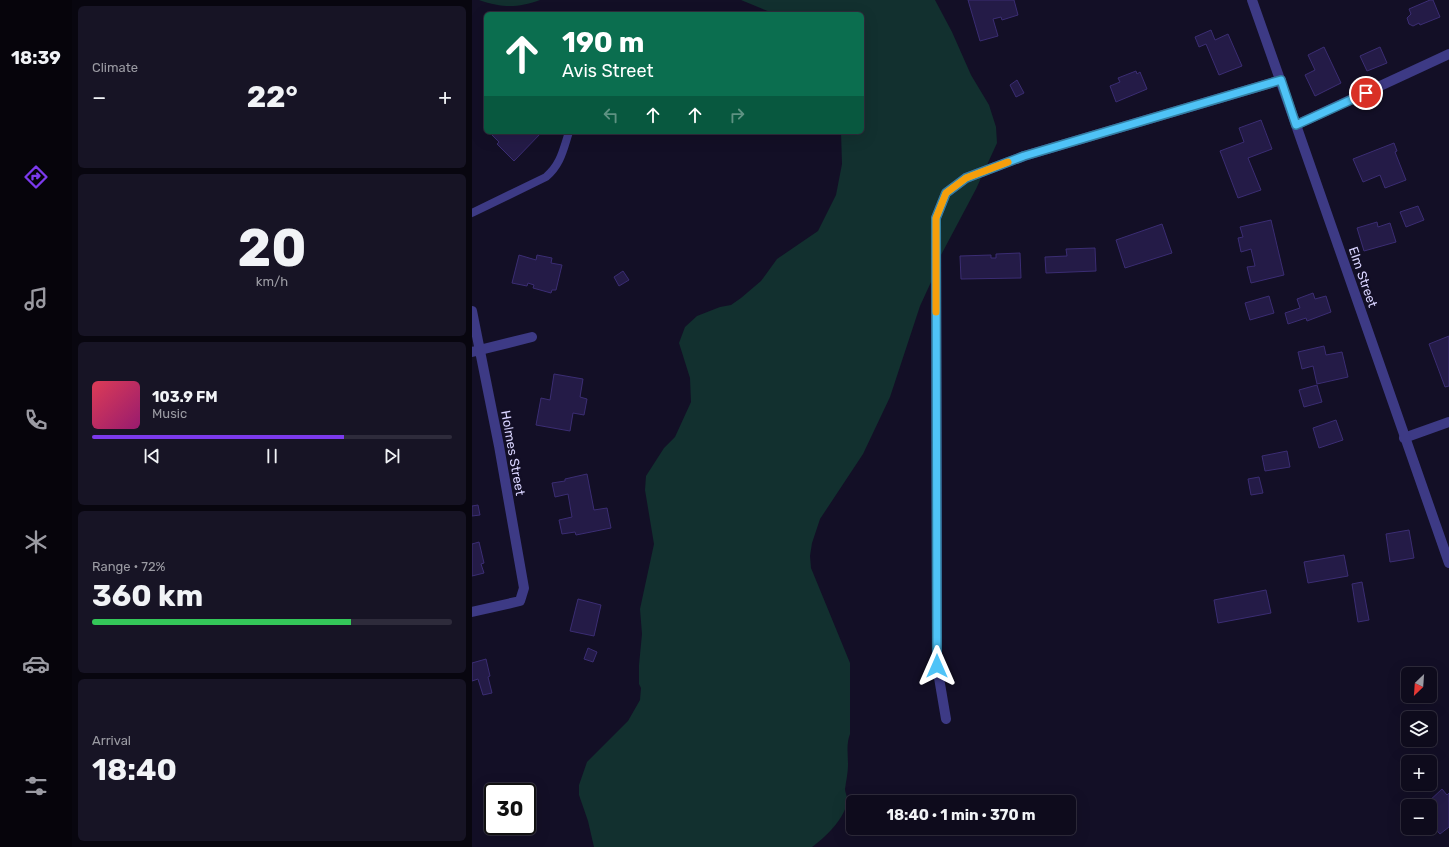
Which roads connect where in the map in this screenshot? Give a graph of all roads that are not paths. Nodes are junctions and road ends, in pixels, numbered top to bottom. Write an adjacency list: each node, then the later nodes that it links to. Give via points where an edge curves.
1 (1252, 0): 3 (street, Elm Street)
2 (1449, 54): 4 (street)
3 (1281, 80): 4 (street, Elm Street); 14 (street, via 1024,156 966,178 946,193 936,218 937,666)
4 (1296, 125): 11 (street, Elm Street)
5 (568, 134): 6 (lane, via 555,169 546,177)
6 (472, 213)
7 (472, 311): 9 (street, Holmes Street)
8 (532, 337): 9 (street)
9 (476, 350): 13 (street, Holmes Street, via 499,446 524,588 520,601)
10 (1449, 422): 11 (street)
11 (1404, 438): 12 (street, Elm Street)
12 (1449, 563)
13 (472, 612)
14 (946, 719)

